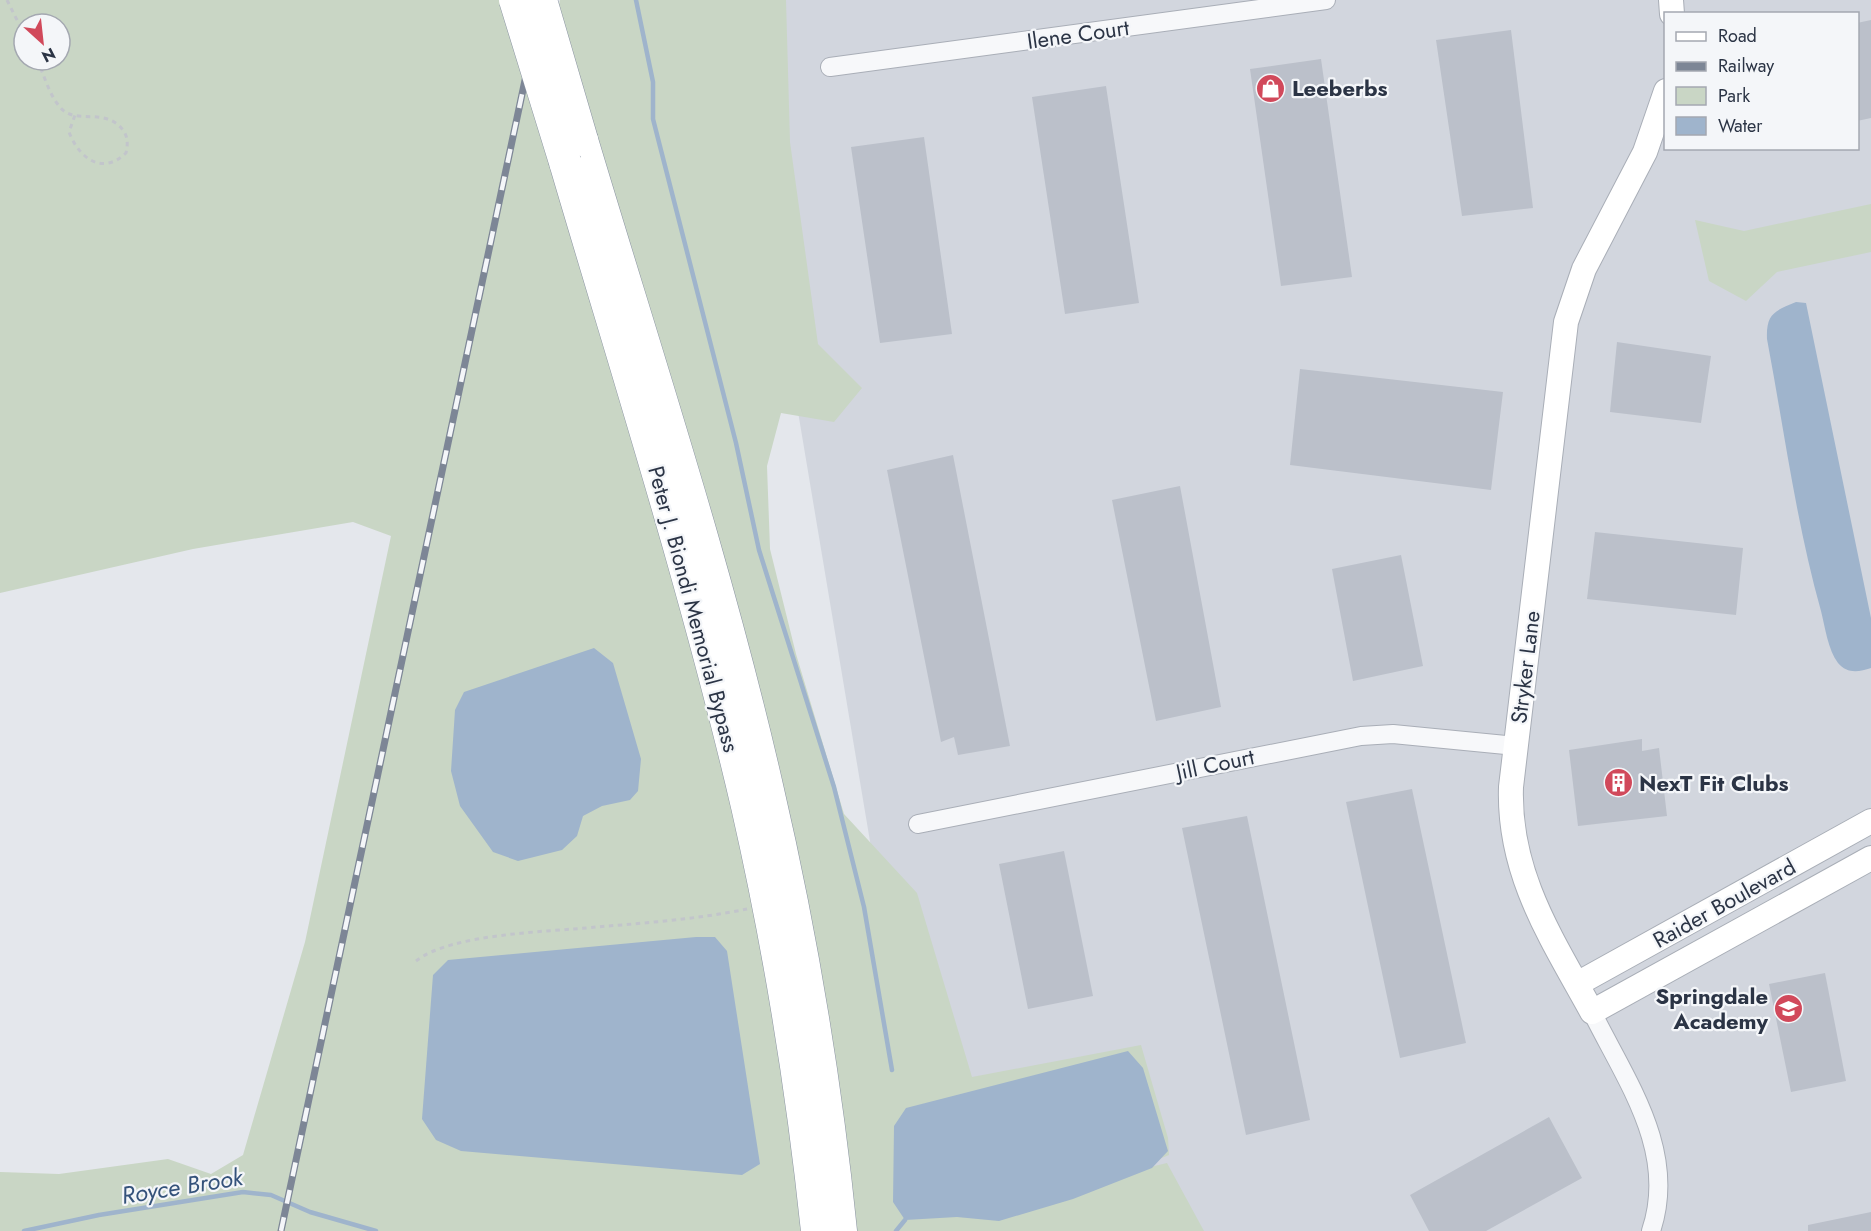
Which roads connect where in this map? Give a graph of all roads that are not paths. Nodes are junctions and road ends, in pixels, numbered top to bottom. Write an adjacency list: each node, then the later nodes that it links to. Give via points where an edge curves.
1 (515, 0): 6 (highway, Peter J. Biondi Memorial Bypass, bridge)
2 (540, 0): 6 (highway, Peter J. Biondi Memorial Bypass, bridge)
3 (1326, 0): 4 (street, Ilene Court)
4 (830, 67)
5 (1664, 95): 7 (street, Stryker Lane, via 1645,152 1584,269 1568,313)
6 (574, 151): 13 (highway, Peter J. Biondi Memorial Bypass, via 745,797 794,1051); 14 (highway, Peter J. Biondi Memorial Bypass, via 707,556 767,784 803,959 832,1139)
7 (1516, 746): 9 (street, Jill Court, via 1393,734 1361,736); 11 (street, Stryker Lane, via 1510,805 1518,864 1545,927)
8 (1871, 821): 11 (street, Raider Boulevard)
9 (918, 824)
10 (1871, 858): 12 (street, Raider Boulevard)
11 (1577, 984): 12 (street, Stryker Lane)
12 (1592, 1012): 15 (street, Stryker Lane, via 1645,1114 1654,1147 1657,1204)
13 (817, 1231)
14 (841, 1231)
15 (1651, 1231)

